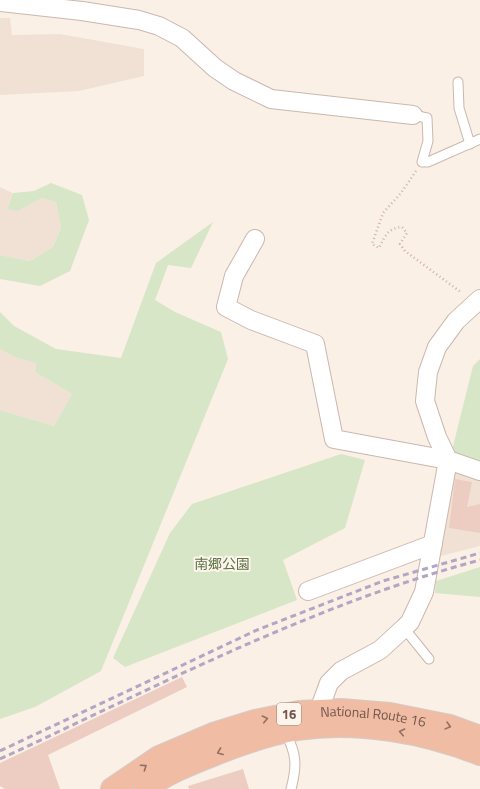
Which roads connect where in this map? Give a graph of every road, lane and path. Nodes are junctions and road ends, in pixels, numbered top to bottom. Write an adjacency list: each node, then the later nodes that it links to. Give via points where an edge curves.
1 (0, 2): 3 (street, via 82,11 159,26 182,38 215,68 234,81 271,99)
2 (458, 82): 5 (lane, via 459,108)
3 (413, 115): 6 (lane, via 427,118 428,141)
4 (480, 139): 5 (lane)
5 (470, 144): 6 (lane, via 428,162)
6 (422, 162): 8 (path, via 401,193 383,213 372,244 379,248 386,233 394,227 402,227 407,233 400,244 406,252)
7 (256, 239): 9 (street, via 234,276 226,307 251,320 315,344 334,439)
8 (478, 301): 9 (street, via 456,321 437,347 428,372 425,401)
9 (448, 460): 10 (street); 11 (street)
10 (480, 470)
11 (433, 544): 12 (street); 13 (street, via 424,592 410,622)
12 (308, 591)
13 (404, 628): 14 (lane); 15 (street, via 380,650 341,671 329,683)
14 (429, 659)
15 (320, 720): 16 (highway, National Route 16 / 16); 17 (highway, National Route 16 / 16, one-way to 17, via 341,710 390,714 450,726); 18 (highway, National Route 16 / 16, one-way to 15, via 395,730 356,727); 19 (highway, National Route 16 / 16, one-way to 15, via 159,757 213,734 255,721 299,712)
16 (285, 732): 20 (highway, National Route 16 / 16, one-way to 20, via 243,743 195,762); 21 (lane, via 296,764)
17 (480, 737)
18 (480, 754)
19 (112, 789)
20 (145, 789)
21 (291, 789)

